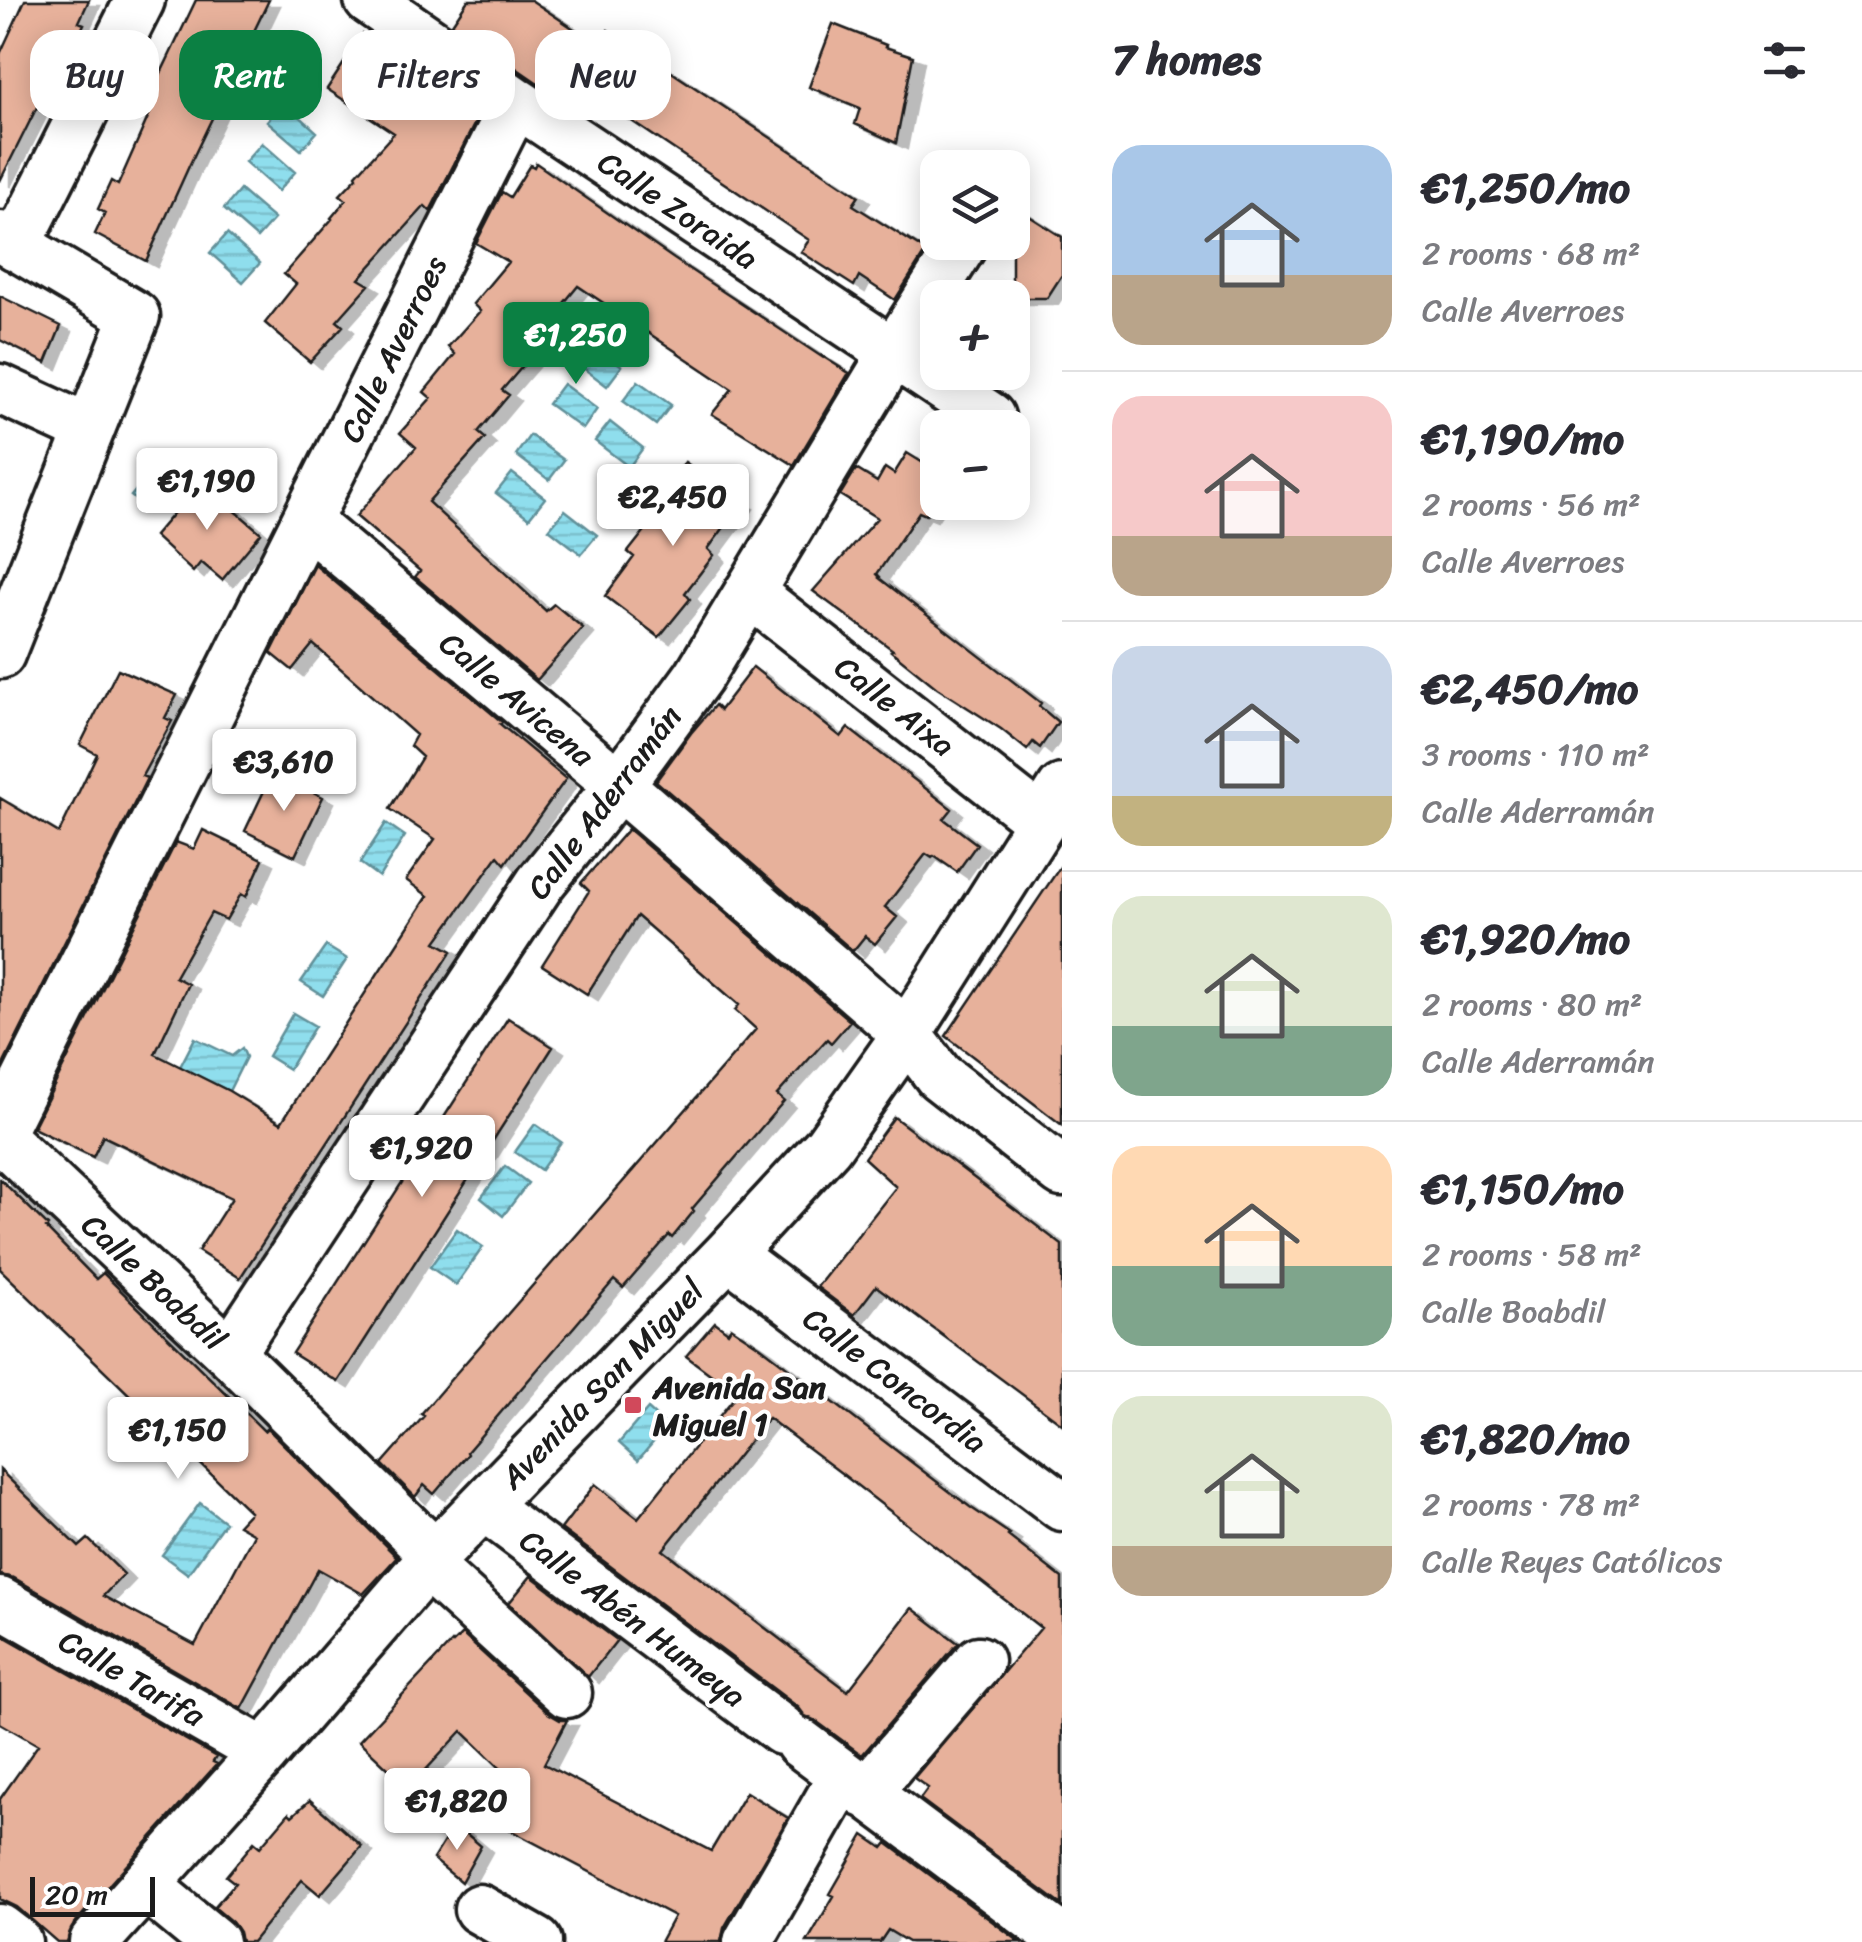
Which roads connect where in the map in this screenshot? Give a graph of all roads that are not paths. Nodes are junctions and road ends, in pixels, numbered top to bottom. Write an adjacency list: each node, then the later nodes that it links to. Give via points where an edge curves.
1 (140, 0): 4 (street)
2 (369, 0): 3 (street, Calle Zoraida)
3 (516, 102): 6 (street, Calle Zoraida); 10 (street, Calle Averroes)
4 (8, 241): 9 (street, via 135,316)
5 (953, 260): 6 (street, Calle Aderramán)
6 (893, 354): 8 (street, Calle Zoraida); 11 (street, Calle Aderramán)
7 (0, 389): 9 (street)
8 (979, 410)
9 (88, 430): 12 (street)
10 (308, 522): 13 (street, Calle Avicena); 16 (street, Calle Averroes)
11 (749, 592): 13 (street, Calle Aderramán, via 698,677); 14 (street, Calle Aixa)
12 (0, 654)
13 (619, 785): 15 (street, Calle Avicena); 19 (street, Calle Aderramán, via 541,882)
14 (1051, 805): 15 (street, Avenida San Miguel)
15 (906, 1034): 17 (street, Calle Avicena, via 938,1076); 18 (street, Avenida San Miguel, via 828,1146)
16 (0, 1134): 19 (street, Calle Boabdil)
17 (1062, 1172)
18 (728, 1254): 20 (street, Avenida San Miguel); 21 (street, Calle Concordia)
19 (230, 1353): 22 (street, Calle Boabdil)
20 (484, 1506): 22 (street, Avenida San Miguel); 27 (street, Calle Abén Humeya)
21 (1062, 1506)
22 (431, 1561): 25 (street, Calle Boabdil); 26 (street, Avenida San Miguel)
23 (0, 1602): 26 (street, Calle Tarifa)
24 (979, 1661): 27 (street)
25 (567, 1693)
26 (264, 1753): 28 (street, Avenida San Miguel)
27 (854, 1785): 31 (street, Calle Abén Humeya); 36 (street)
28 (146, 1885): 33 (street, Avenida San Miguel); 34 (street)
29 (479, 1909): 35 (street)
30 (0, 1929): 32 (street)
31 (1062, 1939)
32 (17, 1942)
33 (94, 1942)
34 (214, 1942)
35 (537, 1942)
36 (748, 1942)

